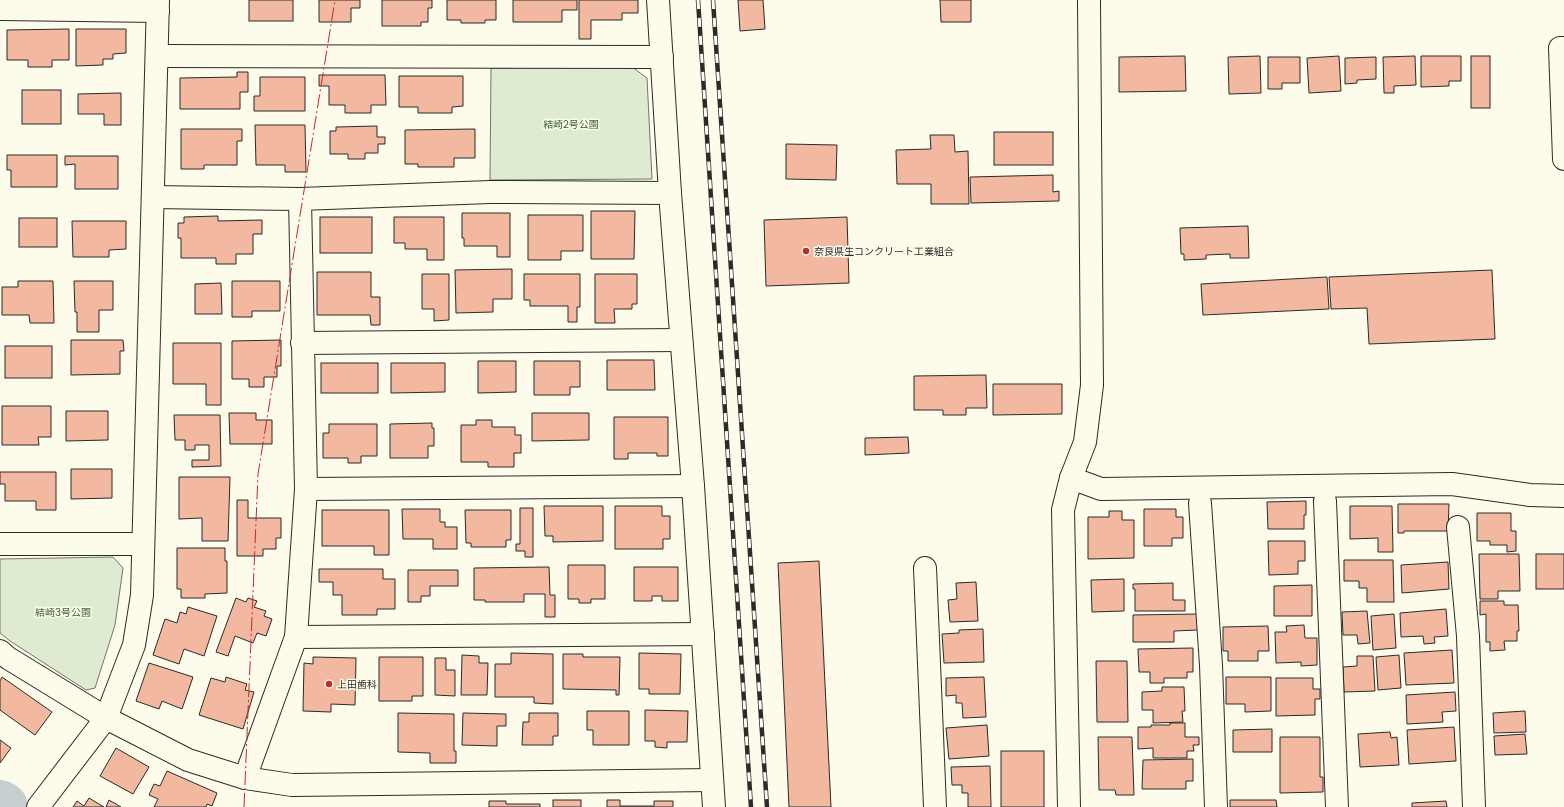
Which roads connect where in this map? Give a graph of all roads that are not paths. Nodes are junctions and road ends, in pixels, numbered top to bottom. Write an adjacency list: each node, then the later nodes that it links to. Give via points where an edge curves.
1 (658, 0): 7 (street)
2 (1089, 0): 14 (street, via 1092,385 1085,442)
3 (158, 6): 4 (street); 6 (street)
4 (0, 9)
5 (1564, 48): 8 (street, via 1560,48)
6 (158, 56): 7 (street); 10 (street)
7 (662, 57): 9 (street)
8 (1564, 159)
9 (670, 192): 11 (street, via 490,192); 12 (street)
10 (153, 197): 11 (street); 22 (street)
11 (300, 200): 13 (street)
12 (681, 340): 13 (street); 15 (street)
13 (302, 342): 16 (street)
14 (1071, 478): 17 (street, via 1101,489 1452,484 1530,495); 33 (street, via 1063,510)
15 (693, 486): 16 (street); 24 (street)
16 (306, 489): 25 (street)
17 (1564, 496)
18 (1325, 501): 35 (street)
19 (1200, 503): 34 (street, via 1211,665)
20 (1458, 527): 36 (street, via 1468,636)
21 (0, 544): 22 (street)
22 (143, 544): 27 (street, via 142,594 134,645)
23 (925, 568): 32 (street)
24 (703, 634): 25 (street); 29 (street)
25 (296, 637): 28 (street)
26 (0, 651): 27 (street)
27 (106, 718): 28 (street, via 188,760); 30 (street)
28 (246, 778): 29 (street, via 292,785)
29 (712, 780): 31 (street)
30 (38, 807)
31 (714, 807)
32 (936, 807)
33 (1069, 807)
34 (1216, 807)
35 (1337, 807)
36 (1474, 807)

